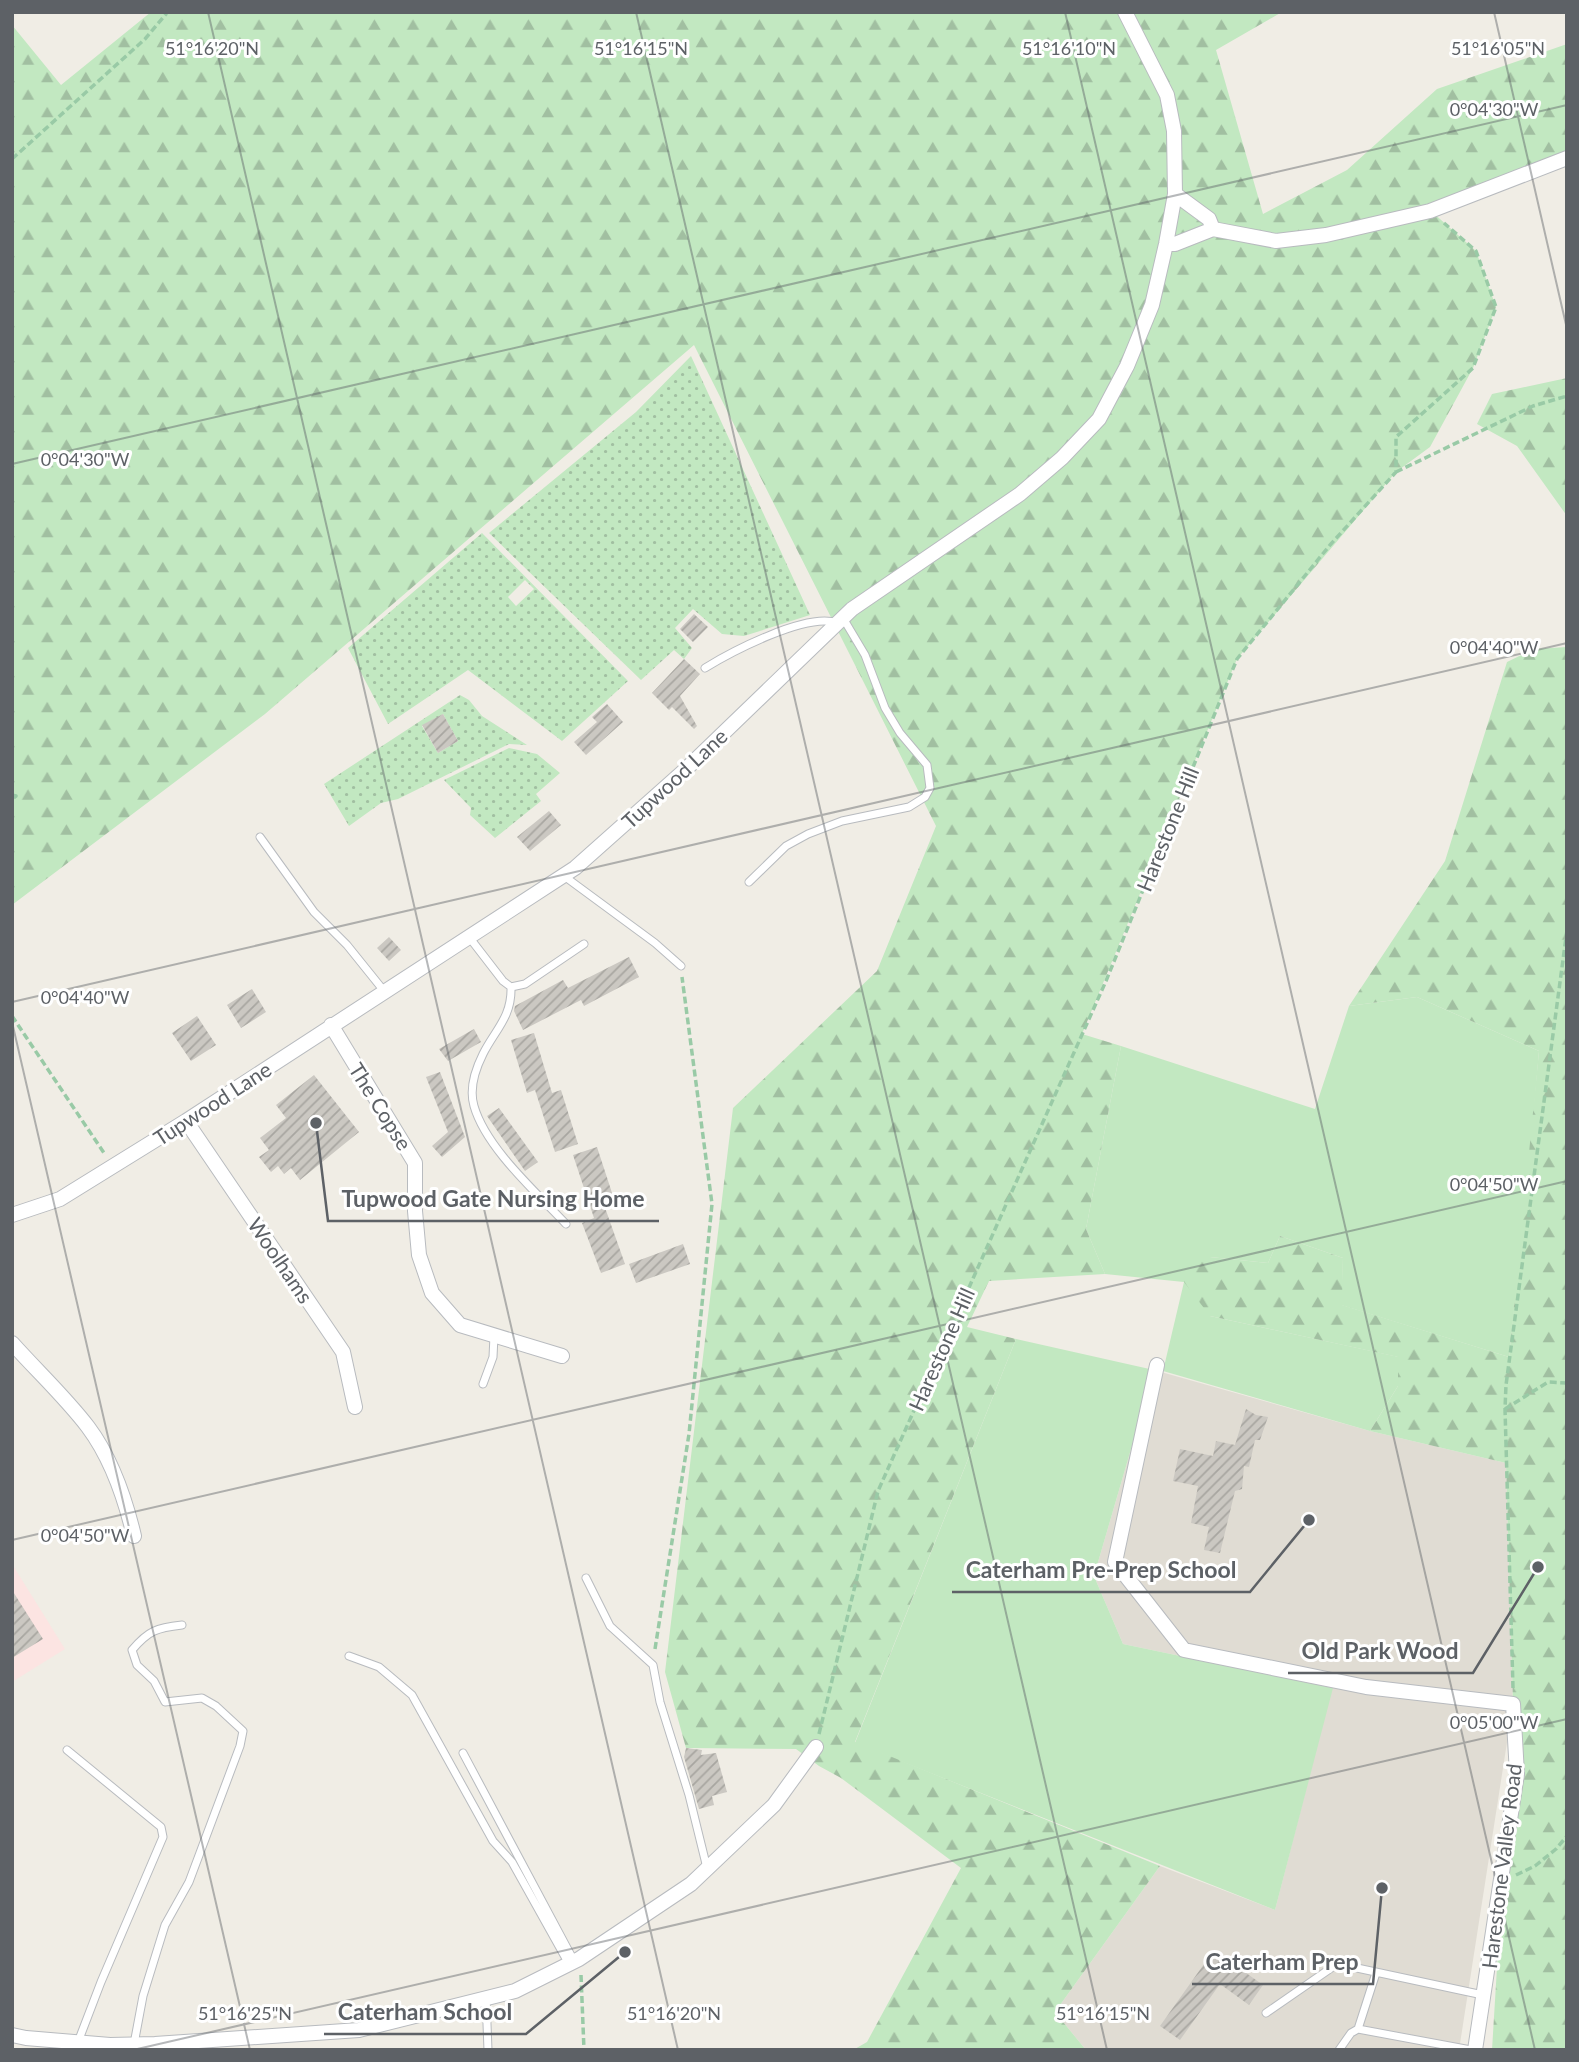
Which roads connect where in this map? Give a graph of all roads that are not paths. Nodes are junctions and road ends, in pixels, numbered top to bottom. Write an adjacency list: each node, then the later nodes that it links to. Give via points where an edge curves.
1 (1125, 12): 3 (street, Tupwood Lane, via 1167,95 1174,131)
2 (1567, 158): 4 (street, via 1430,211 1326,235 1276,241)
3 (1175, 194): 4 (street, via 1209,219); 5 (street, Tupwood Lane)
4 (1213, 229): 5 (street)
5 (1166, 244): 6 (street, Tupwood Lane, via 1152,305 1099,419 1020,495)
6 (840, 621): 7 (lane, via 810,624 749,643); 9 (street, Tupwood Lane, via 684,771); 10 (lane, via 865,655 900,733 927,765 930,788 909,807 842,821 808,834 786,846)
7 (705, 668)
8 (260, 837): 15 (lane, via 314,912)
9 (563, 876): 11 (street, Tupwood Lane); 13 (lane)
10 (749, 882)
11 (469, 936): 14 (lane); 15 (street, Tupwood Lane)
12 (584, 944): 14 (lane, via 525,984)
13 (681, 966)
14 (511, 987): 19 (lane, via 512,1003 472,1082 474,1106 493,1144)
15 (384, 991): 16 (street, Tupwood Lane)
16 (331, 1026): 17 (street, Tupwood Lane); 20 (street, The Copse, via 412,1155 419,1255 432,1293 460,1325)
17 (186, 1121): 18 (street, Tupwood Lane, via 60,1199); 25 (street, Woolhams, via 343,1352)
18 (12, 1215)
19 (566, 1224)
20 (494, 1335): 22 (street, The Copse); 24 (lane, via 493,1357)
21 (12, 1343): 26 (street, via 88,1427 126,1500)
22 (562, 1356)
23 (1157, 1365): 36 (street, Harestone Valley Road, via 1115,1562 1184,1650 1366,1687 1513,1704 1517,1774)
24 (483, 1384)
25 (355, 1408)
26 (134, 1536)
27 (586, 1578): 33 (lane, via 610,1626 653,1665)
28 (182, 1625): 42 (lane, via 158,1628 144,1637 132,1650 137,1665 154,1681 165,1702 202,1699 243,1731 189,1882 165,1925)
29 (349, 1656): 34 (lane, via 380,1667 412,1695 493,1841 512,1862)
30 (816, 1747): 33 (street, via 774,1805)
31 (67, 1750): 41 (lane, via 162,1827 163,1838)
32 (463, 1753): 34 (lane)
33 (707, 1868): 34 (street, via 691,1884)
34 (574, 1962): 37 (street, via 515,1991)
35 (1376, 1973): 36 (lane); 38 (lane, via 1334,1966); 39 (lane)
36 (1484, 1995): 46 (street, Harestone Valley Road)
37 (486, 1998): 42 (street, via 359,2030); 44 (lane)
38 (1266, 2014)
39 (1358, 2029): 45 (lane); 46 (lane)
40 (12, 2035): 41 (street)
41 (78, 2042): 43 (street)
42 (134, 2044): 43 (street)
43 (111, 2047)
44 (488, 2050)
45 (1339, 2050)
46 (1473, 2050)

